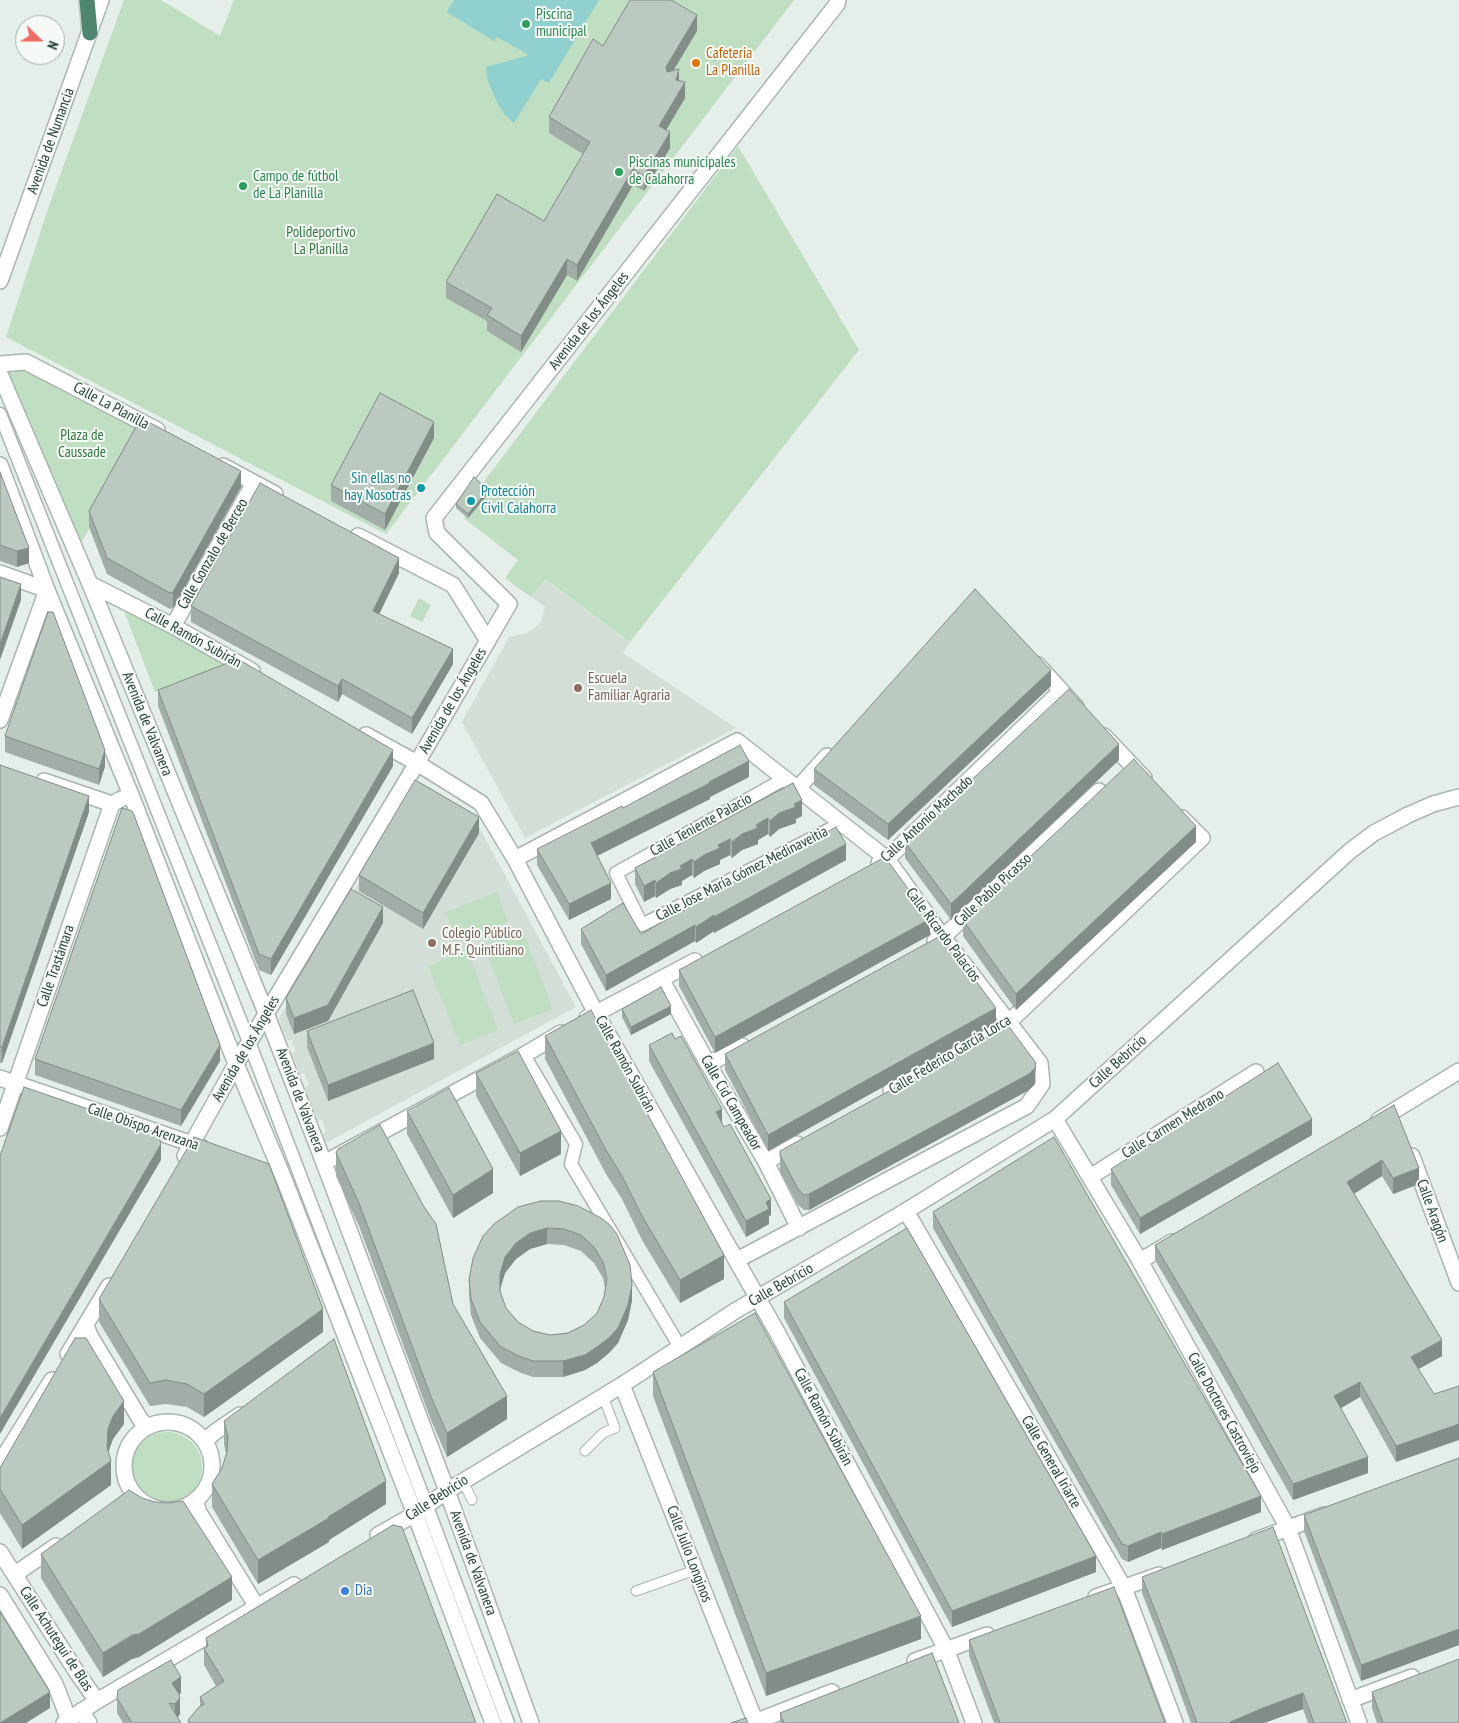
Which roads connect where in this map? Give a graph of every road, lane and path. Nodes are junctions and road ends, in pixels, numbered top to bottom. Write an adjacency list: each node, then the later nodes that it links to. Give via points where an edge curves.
1 (87, 0): 4 (highway)
2 (101, 0): 4 (street, Avenida de Numancia)
3 (838, 0): 19 (street, Avenida de los Ángeles, via 434,518 437,533 509,604)
4 (90, 33): 5 (street, Avenida de Numancia)
5 (0, 281)
6 (0, 364): 9 (street, Calle La Planilla, via 26,362)
7 (0, 374): 16 (street, Avenida de Valvanera)
8 (0, 414): 49 (street, Avenida de Valvanera)
9 (172, 438)
10 (213, 460): 12 (street)
11 (0, 465): 17 (street, Avenida de Valvanera)
12 (254, 483): 13 (street); 18 (street, Calle Gonzalo de Berceo)
13 (288, 500)
14 (349, 532): 19 (street, via 453,585)
15 (0, 573): 17 (street)
16 (90, 584): 18 (street, Calle Ramón Subirán); 45 (street, Avenida de Valvanera)
17 (47, 590): 23 (street); 32 (street, Avenida de Valvanera)
18 (173, 626): 21 (street, Calle Ramón Subirán)
19 (488, 640): 26 (street, Avenida de los Ángeles)
20 (1028, 654): 22 (street)
21 (265, 678)
22 (1061, 691): 30 (street, via 1126,766); 38 (street, Calle Antonio Machado)
23 (0, 720)
24 (350, 725): 26 (street, Calle Ramón Subirán)
25 (837, 745): 31 (street)
26 (417, 763): 37 (street, Calle Ramón Subirán, via 482,803); 45 (street, Avenida de los Ángeles)
27 (28, 776): 34 (street)
28 (786, 778): 31 (street, Calle Ricardo Palacios); 37 (street, Calle Ricardo Palacios, via 737,741); 40 (street, Calle Teniente Palacio, via 616,872)
29 (1108, 783): 41 (street, Calle Pablo Picasso)
30 (1152, 786)
31 (798, 788): 36 (street, Calle Ricardo Palacios)
32 (131, 794): 34 (street); 51 (street, Avenida de Valvanera)
33 (1459, 796): 59 (street, Calle Bebricio, via 1408,815 1374,833 1350,852)
34 (112, 804): 56 (street, Calle Trastámara)
35 (1170, 805): 47 (street, Calle Federico García Lorca, via 1202,838)
36 (842, 823): 38 (street, Calle Ricardo Palacios); 40 (street, Calle Jose María Gómez Medinaveitia)
37 (515, 859): 46 (street, Calle Ramón Subirán)
38 (887, 859): 39 (street, Calle Antonio Machado); 41 (street, Calle Ricardo Palacios)
39 (869, 868)
40 (642, 925)
41 (943, 937): 42 (street, Calle Pablo Picasso); 47 (street, Calle Ricardo Palacios)
42 (926, 946)
43 (704, 956): 44 (street)
44 (661, 979): 46 (street); 52 (street, Calle Cid Campeador)
45 (266, 1013): 49 (street, Avenida de los Ángeles); 67 (street, Avenida de Valvanera)
46 (596, 1013): 50 (street); 76 (street, Calle Ramón Subirán)
47 (1009, 1022): 57 (street, Calle Federico García Lorca); 74 (street, Calle Ricardo Palacios, via 1040,1063 1042,1084 1027,1106)
48 (751, 1041): 52 (street)
49 (249, 1042): 51 (street, Avenida de los Ángeles); 99 (street, Avenida de Valvanera)
50 (524, 1055): 67 (street); 83 (street, via 576,1144 571,1164)
51 (236, 1064): 64 (street, Avenida de los Ángeles); 72 (street, Avenida de Valvanera)
52 (708, 1064): 68 (street, Calle Cid Campeador)
53 (1459, 1071): 58 (street)
54 (1256, 1072): 71 (street, Calle Carmen Medrano)
55 (0, 1078): 56 (street, Calle Obispo Arenzana)
56 (16, 1084): 61 (street, Calle Trastámara); 64 (street, Calle Obispo Arenzana)
57 (875, 1100)
58 (1396, 1110): 60 (street); 62 (street)
59 (1055, 1119): 71 (street, Calle Doctores Castroviejo); 73 (street, Calle Bebricio)
60 (1370, 1126)
61 (0, 1128)
62 (1402, 1128)
63 (808, 1138): 68 (street)
64 (193, 1144): 66 (street, Calle Obispo Arenzana); 69 (street, Avenida de los Ángeles)
65 (1408, 1146): 79 (street, Calle Aragón)
66 (211, 1151)
67 (324, 1162): 93 (street, Avenida de Valvanera)
68 (766, 1162): 74 (street, Calle Cid Campeador)
69 (178, 1168)
70 (266, 1172): 72 (street)
71 (1090, 1177): 77 (street, Calle Doctores Castroviejo)
72 (284, 1179): 82 (street, Avenida de Valvanera)
73 (906, 1211): 80 (street, Calle Bebricio); 109 (street, Calle General Iriarte)
74 (799, 1228): 76 (street, Calle Ricardo Palacios)
75 (1181, 1237): 77 (street)
76 (737, 1260): 80 (street, Calle Ramón Subirán)
77 (1140, 1261): 100 (street, Calle Doctores Castroviejo)
78 (115, 1275): 81 (street)
79 (1459, 1283)
80 (759, 1298): 83 (street, Calle Bebricio); 115 (street, Calle Ramón Subirán)
81 (86, 1324): 88 (street, via 89,1334); 91 (street)
82 (348, 1342): 84 (street); 99 (street, Avenida de Valvanera)
83 (680, 1347): 85 (street, Calle Bebricio)
84 (332, 1353)
85 (622, 1385): 86 (street, Calle Bebricio); 105 (street, Calle Julio Longinos)
86 (603, 1396): 90 (lane, via 615,1428 603,1433); 92 (street, Calle Bebricio)
87 (254, 1406): 89 (street)
88 (147, 1427): 89 (street, via 159,1422 185,1424); 94 (street, via 136,1435 124,1458 127,1484)
89 (205, 1441): 96 (street, via 213,1466 211,1479)
90 (585, 1450)
91 (0, 1463)
92 (463, 1481): 93 (street, Calle Bebricio); 95 (lane)
93 (447, 1491): 99 (street, Calle Bebricio); 124 (street, Avenida de Valvanera)
94 (135, 1496): 96 (street, via 158,1509 184,1508); 97 (street)
95 (472, 1500)
96 (196, 1501): 113 (street, via 198,1511)
97 (119, 1502)
98 (1341, 1508): 100 (street)
99 (421, 1509): 102 (street, Calle Bebricio); 122 (street, Avenida de Valvanera); 123 (street, Avenida de Valvanera)
100 (1288, 1528): 103 (street); 119 (street, Calle Doctores Castroviejo)
101 (70, 1536): 107 (street, via 21,1570)
102 (365, 1543)
103 (1240, 1545)
104 (0, 1552): 107 (street, Calle Achutegui de Blas)
105 (695, 1570): 110 (lane); 125 (street, Calle Julio Longinos)
106 (1169, 1572): 109 (street)
107 (16, 1577): 120 (street, Calle Achutegui de Blas)
108 (306, 1578): 113 (street)
109 (1124, 1588): 112 (street); 127 (street, Calle General Iriarte)
110 (636, 1591)
111 (0, 1595): 121 (street, Calle Achutegui de Blas)
112 (1085, 1601)
113 (257, 1607): 120 (street)
114 (1002, 1630): 115 (street)
115 (946, 1649): 116 (street); 126 (street, Calle Ramón Subirán)
116 (902, 1666)
117 (1424, 1672): 119 (street)
118 (848, 1686): 125 (street)
119 (1350, 1700): 128 (street, Calle Doctores Castroviejo)
120 (97, 1701): 121 (street)
121 (76, 1719)
122 (492, 1723)
123 (508, 1723)
124 (531, 1723)
125 (754, 1723)
126 (974, 1723)
127 (1175, 1723)
128 (1358, 1723)

